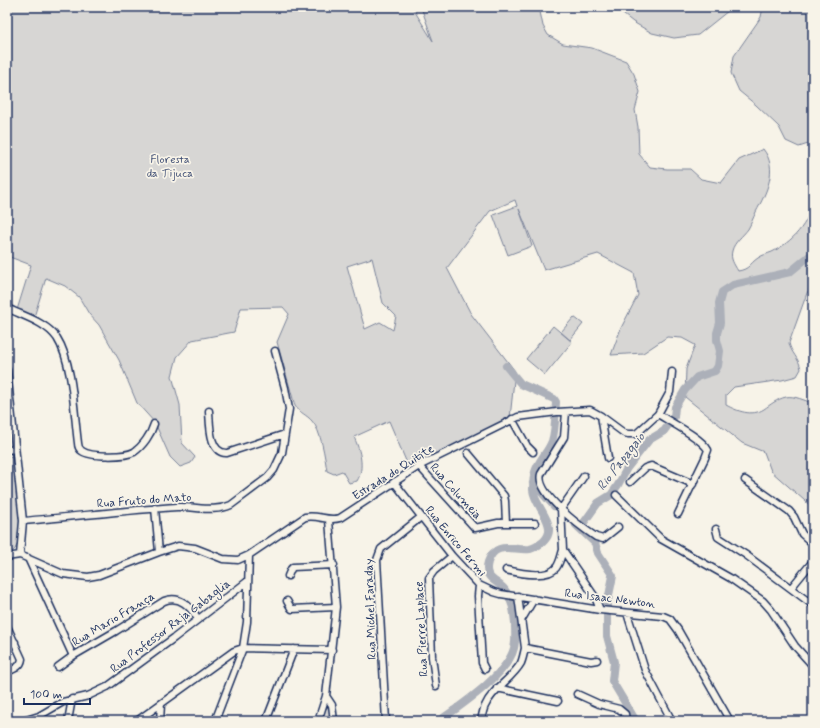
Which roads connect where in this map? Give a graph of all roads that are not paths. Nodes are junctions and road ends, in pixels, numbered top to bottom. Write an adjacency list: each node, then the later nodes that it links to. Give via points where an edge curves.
1 (7, 308): 10 (street, via 40,324 56,337 66,357 79,449 82,452 121,456 130,454 141,446)
2 (275, 351): 11 (street, Rua Fruto do Mato, via 288,400)
3 (7, 370): 12 (street)
4 (672, 372): 7 (street, Estrada do Quitite, via 670,392)
5 (209, 411): 11 (street, via 214,446 221,453)
6 (566, 412): 8 (street, Estrada do Quitite, via 590,410); 9 (street, Estrada do Quitite); 27 (street, via 564,437 540,476 542,487)
7 (658, 414): 8 (street, Estrada do Quitite, via 632,435 624,433); 24 (street, via 708,450)
8 (601, 416): 18 (street)
9 (512, 419): 16 (street); 19 (street, Estrada do Quitite)
10 (154, 424)
11 (286, 434): 26 (street, Rua Fruto do Mato, via 282,454 274,470 231,505 213,510)
12 (14, 441): 13 (street); 14 (street)
13 (7, 442)
14 (15, 449): 15 (street); 30 (street)
15 (7, 450)
16 (533, 452)
17 (468, 453): 32 (street, via 504,496)
18 (608, 458)
19 (419, 466): 22 (street, Estrada do Quitite); 32 (street, Rua Columeia, via 473,527)
20 (584, 476): 27 (street)
21 (745, 480): 36 (street, via 789,511 802,534)
22 (394, 482): 29 (street, Rua Enrico Fermi); 31 (street, Estrada do Quitite, via 340,518)
23 (630, 482): 24 (street, via 645,468 651,466)
24 (693, 484): 28 (street)
25 (616, 495): 70 (street, via 661,539 730,578 763,601 795,646)
26 (155, 508): 30 (street, Rua Fruto do Mato); 38 (street)
27 (562, 513): 34 (street, via 600,539); 37 (street)
28 (678, 514)
29 (421, 517): 41 (street, Rua Enrico Fermi); 89 (street, Rua Michel Faraday, via 381,549 377,560)
30 (23, 520): 39 (street)
31 (329, 520): 40 (street, Estrada do Quitite, via 314,516 305,518); 45 (street)
32 (506, 523): 33 (street)
33 (535, 523)
34 (618, 527)
35 (716, 529): 50 (street, via 718,537)
36 (813, 544)
37 (563, 550): 46 (street, via 556,568 545,575); 56 (street)
38 (159, 552): 40 (street, Estrada do Quitite, via 184,546 228,560 238,560); 43 (street, Estrada do Quitite, via 88,577 63,574)
39 (20, 555): 42 (street); 43 (street, Estrada do Quitite)
40 (249, 555): 48 (street)
41 (452, 556): 49 (street, Rua Enrico Fermi); 73 (street, Rua Pierre Laplace, via 434,570 429,578 432,657)
42 (7, 557)
43 (28, 558): 67 (street)
44 (813, 561): 50 (street)
45 (334, 566): 47 (street, via 293,567); 55 (street)
46 (506, 570)
47 (288, 576)
48 (248, 581): 58 (street, Rua Professor Raja Gabaglia); 63 (street, via 247,622)
49 (479, 585): 51 (street, Rua Isaac Newton, via 494,592); 71 (street, Rua Enrico Fermi, via 482,663)
50 (791, 588): 54 (street)
51 (516, 596): 52 (street, Rua Isaac Newton); 59 (street)
52 (534, 599): 56 (street, Rua Isaac Newton); 59 (street)
53 (287, 601): 55 (street, via 292,609)
54 (813, 605)
55 (336, 607): 66 (street)
56 (602, 610): 57 (street, Rua Isaac Newton)
57 (627, 613): 92 (street, via 646,670); 93 (street, Rua Isaac Newton, via 658,615 670,619)
58 (198, 618): 67 (street, Rua Mario França, via 188,604 170,599); 77 (street, Rua Professor Raja Gabaglia, via 107,687 88,696)
59 (522, 619): 64 (street)
60 (7, 626): 61 (street)
61 (15, 642): 62 (street); 72 (street, via 22,663)
62 (7, 645)
63 (243, 648): 65 (street); 79 (street, via 234,651); 85 (street)
64 (525, 648): 68 (street); 74 (street, via 521,663)
65 (294, 649): 66 (street); 86 (street)
66 (332, 650): 76 (street)
67 (73, 656): 69 (street, Rua Mario França)
68 (597, 660)
69 (58, 666)
70 (813, 666)
71 (485, 669)
72 (7, 672)
73 (436, 686)
74 (498, 688): 78 (street); 90 (street, via 486,704)
75 (577, 694): 91 (street, via 599,704 619,709 625,714)
76 (326, 696): 87 (street); 88 (street, via 332,705)
77 (72, 699): 80 (street, Rua Professor Raja Gabaglia); 82 (street)
78 (558, 701)
79 (161, 704): 83 (street); 84 (street)
80 (38, 719): 81 (street, Rua Professor Raja Gabaglia)
81 (23, 721)
82 (68, 721)
83 (137, 721)
84 (160, 721)
85 (215, 721)
86 (266, 721)
87 (318, 721)
88 (334, 721)
89 (386, 721)
90 (481, 721)
91 (626, 721)
92 (672, 721)
93 (730, 721)

